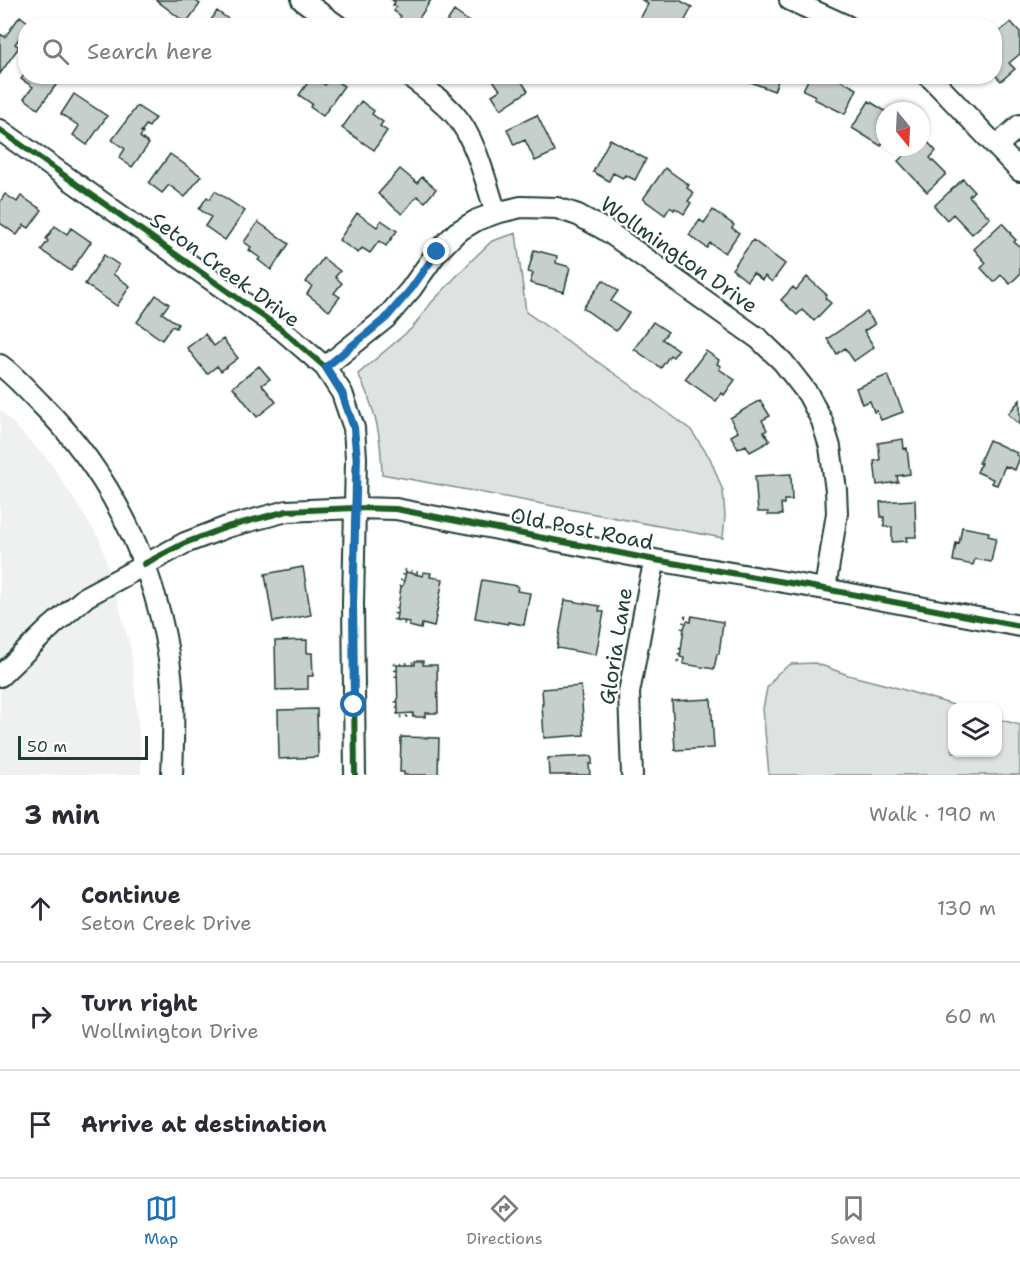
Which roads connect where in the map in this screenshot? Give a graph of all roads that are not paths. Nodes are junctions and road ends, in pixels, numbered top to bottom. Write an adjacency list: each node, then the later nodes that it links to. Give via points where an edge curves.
1 (302, 0): 3 (street)
2 (790, 0): 4 (street)
3 (327, 18)
4 (829, 18)
5 (420, 84): 11 (street, via 456,116 471,141)
6 (937, 84): 9 (street)
7 (1020, 125): 9 (street)
8 (0, 130): 13 (street, Seton Creek Drive, via 280,329)
9 (997, 146): 10 (street)
10 (1020, 171)
11 (496, 213): 13 (street, Wollmington Drive, via 457,232 386,318); 17 (street, Wollmington Drive, via 521,207 557,208 578,215 608,231 759,339 783,362 808,394 830,447 837,513)
12 (0, 365): 16 (street, via 56,419 85,454 111,494)
13 (326, 367): 14 (street, Seton Creek Drive, via 342,393 354,428)
14 (355, 508): 15 (street, Old Post Road, via 396,509); 16 (street, Old Post Road, via 287,511 227,527); 21 (street, Seton Creek Drive)
15 (655, 560): 17 (street, Old Post Road); 22 (street, Gloria Lane, via 629,693)
16 (144, 564): 19 (street, Old Post Road, via 87,596); 20 (street, via 168,657 173,696)
17 (825, 589): 18 (street, Old Post Road)
18 (1020, 626)
19 (0, 676)
20 (172, 775)
21 (355, 775)
22 (632, 775)

